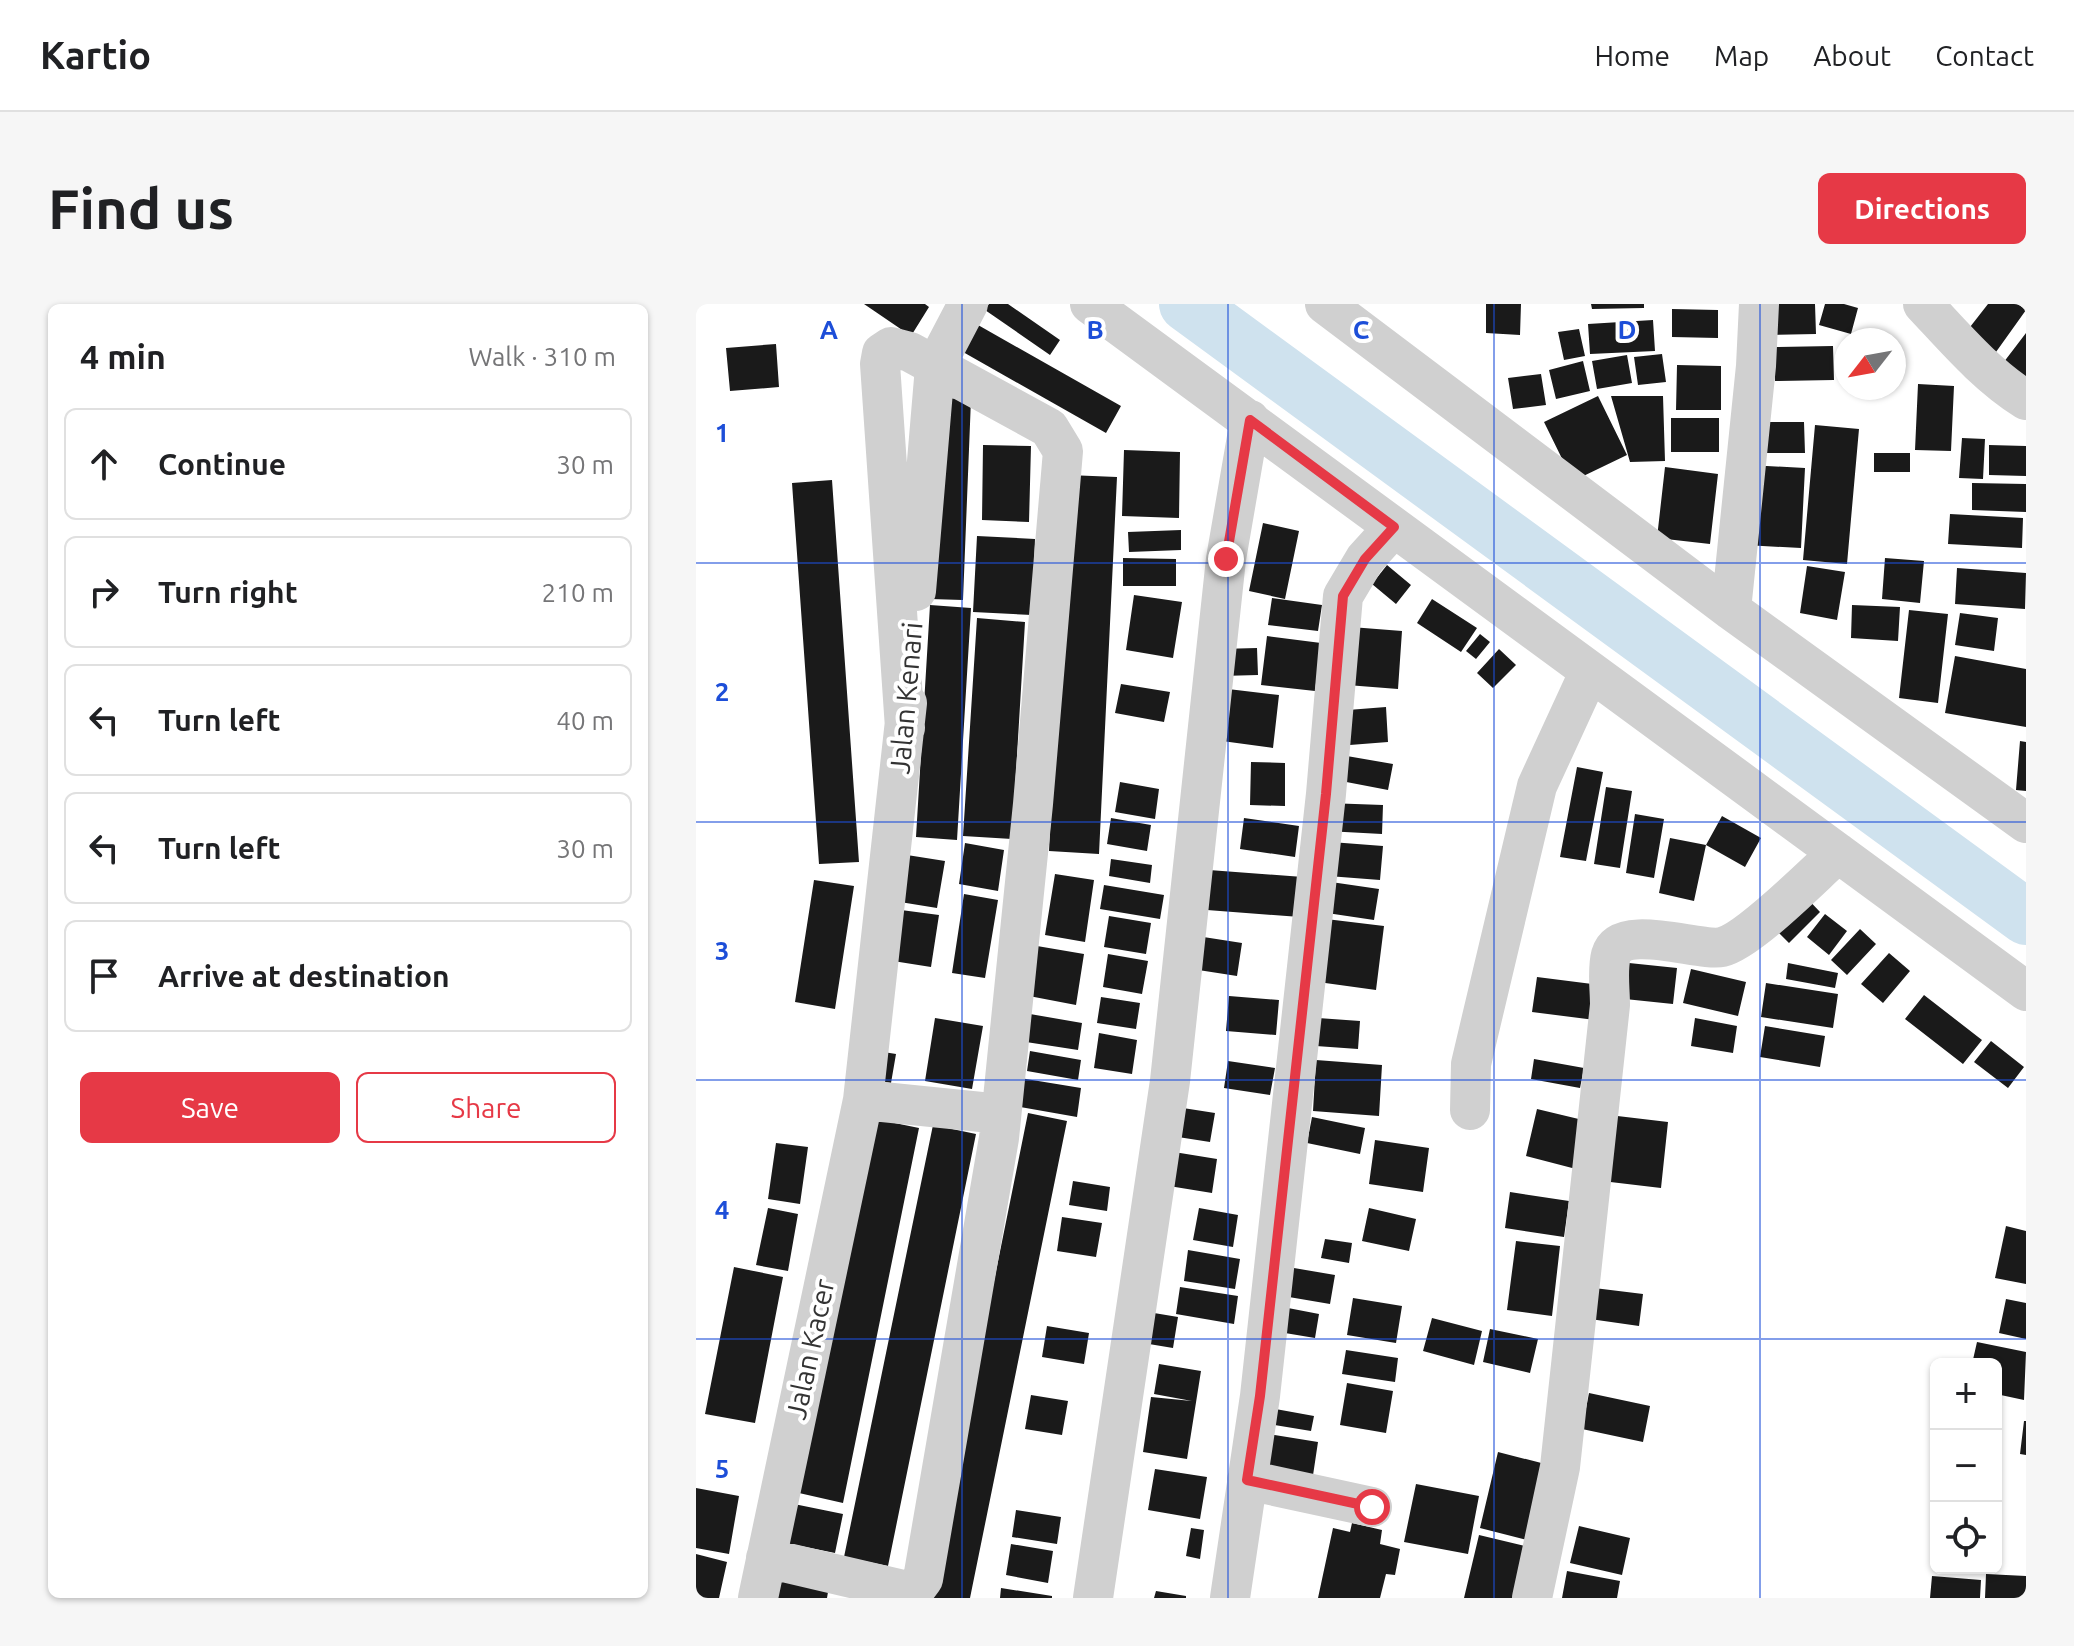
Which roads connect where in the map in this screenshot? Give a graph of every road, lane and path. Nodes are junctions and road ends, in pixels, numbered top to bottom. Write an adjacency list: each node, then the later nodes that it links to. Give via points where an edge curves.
1 (968, 304): 6 (street, Jalan Kenari)
2 (1090, 304): 8 (street)
3 (1325, 304): 10 (street)
4 (1759, 304): 10 (street)
5 (1923, 304): 7 (street, via 1972,356)
6 (935, 367): 12 (street, Jalan Kenari); 12 (street, via 891,347 882,353 880,364); 18 (street, via 1049,428 1063,451)
7 (2026, 400)
8 (1250, 420): 9 (street); 23 (street, via 1226,559 1170,1081)
9 (1394, 527): 11 (street); 19 (street, via 1365,559 1343,596 1326,794)
10 (1731, 610): 13 (street)
11 (1589, 673): 14 (street); 17 (street, via 1537,786 1471,1064)
12 (905, 728): 16 (street, Jalan Kenari)
13 (2026, 823)
14 (1838, 853): 15 (street); 25 (street, via 1752,930 1722,947 1637,939 1611,953 1610,1005 1560,1467)
15 (2026, 991)
16 (863, 1100): 18 (street); 21 (street, Jalan Kacer)
17 (1470, 1110)
18 (1001, 1114): 21 (street, via 923,1579 917,1587 903,1590)
19 (1247, 1480): 20 (street); 24 (street)
20 (1372, 1507)
21 (766, 1558): 22 (street, Jalan Kacer)
22 (758, 1598)
23 (1093, 1598)
24 (1230, 1598)
25 (1532, 1598)

